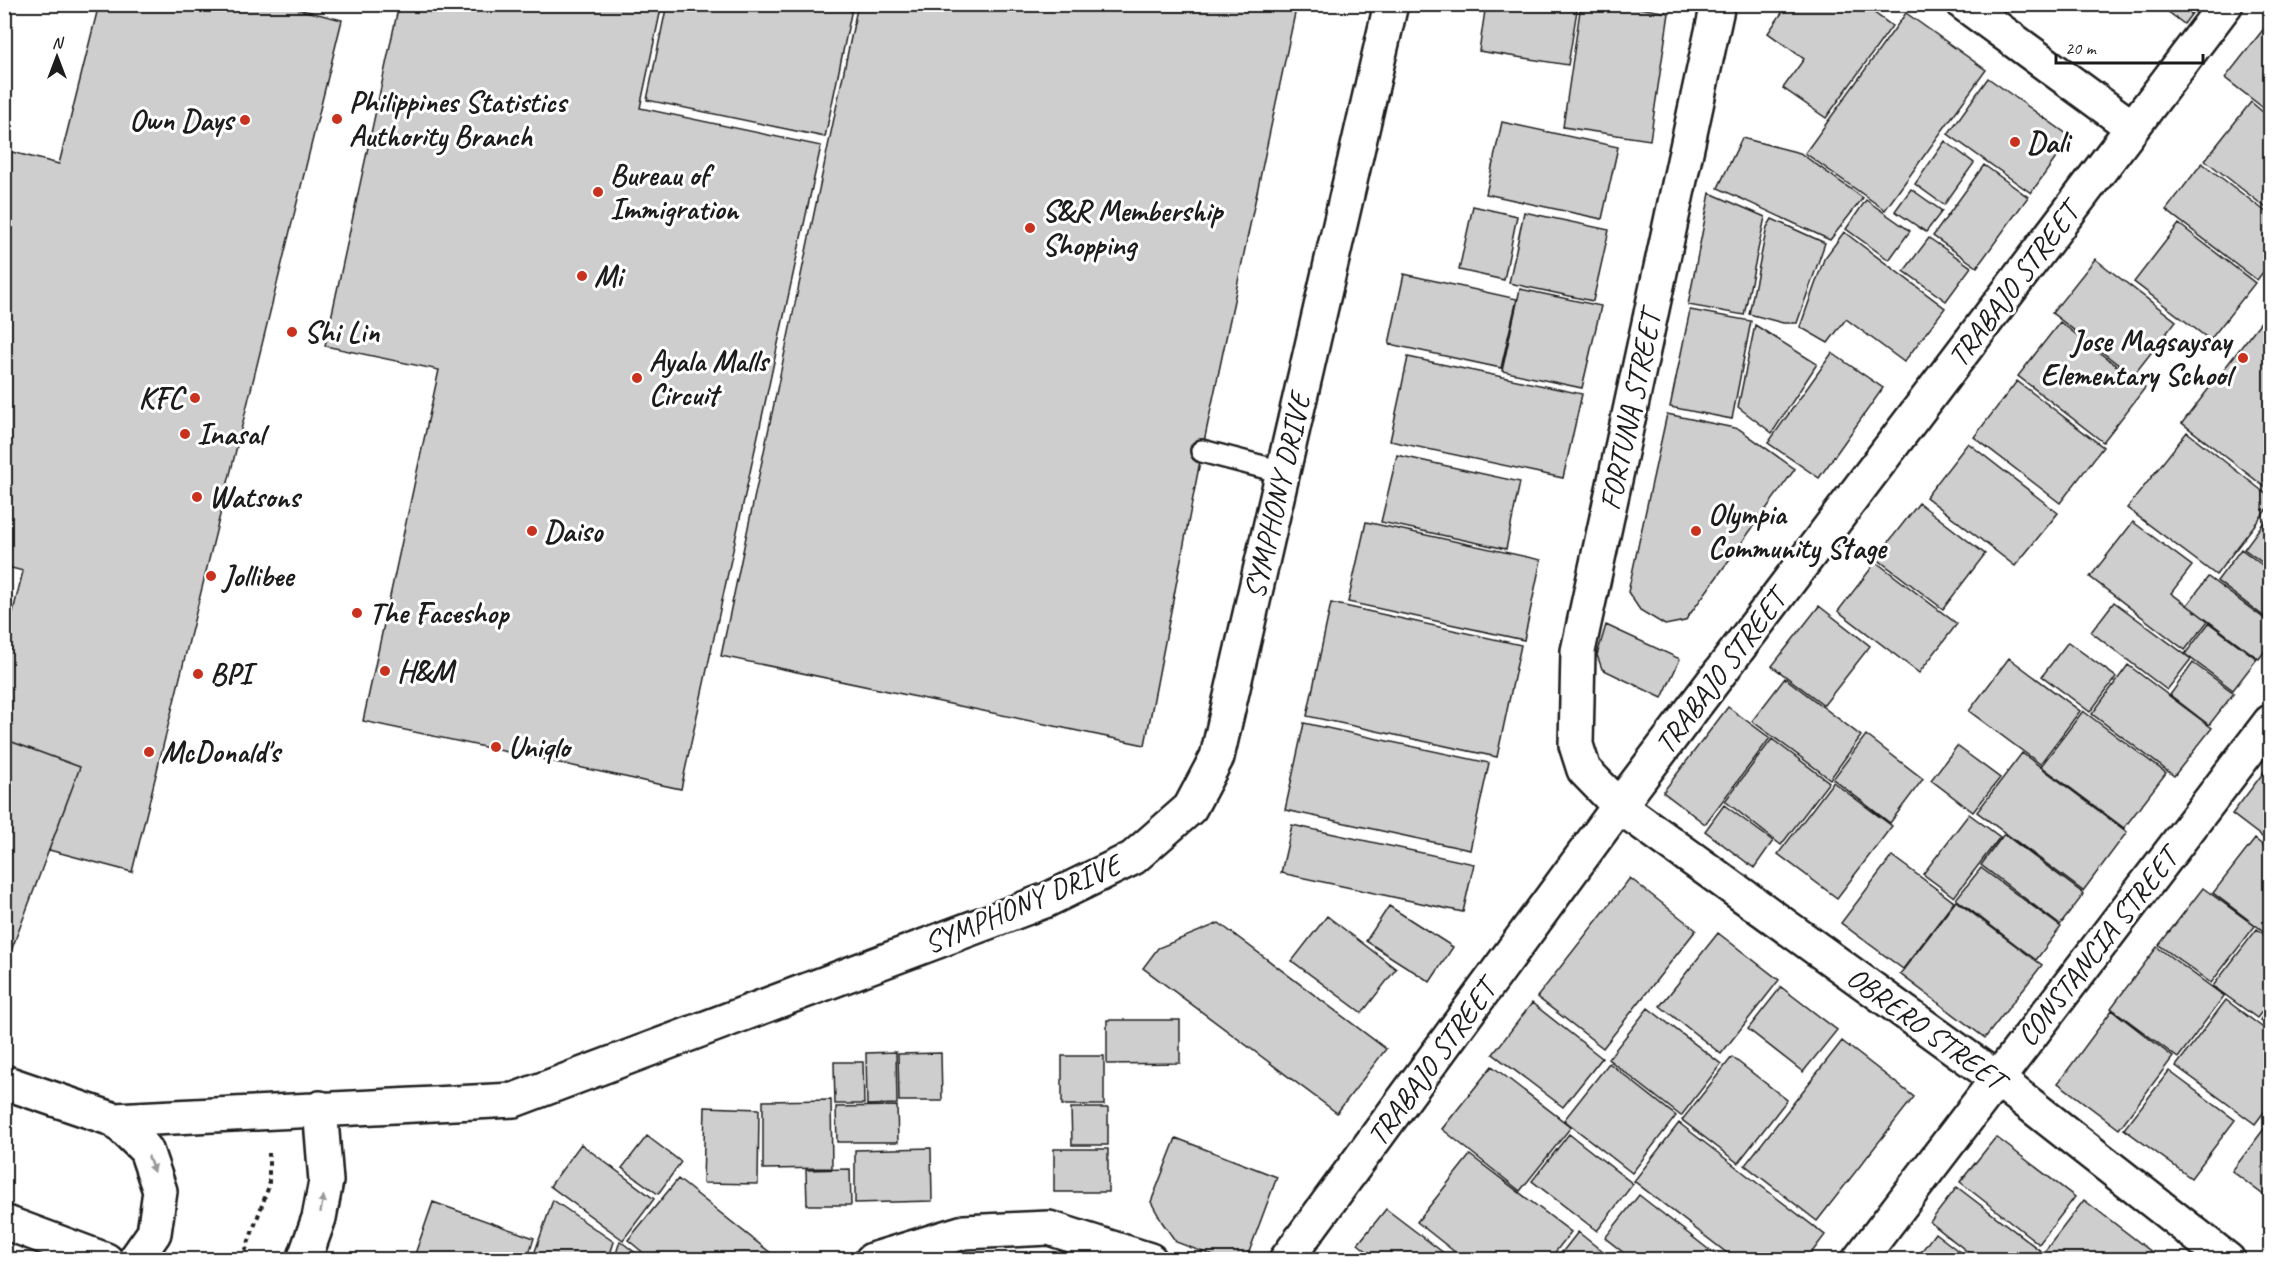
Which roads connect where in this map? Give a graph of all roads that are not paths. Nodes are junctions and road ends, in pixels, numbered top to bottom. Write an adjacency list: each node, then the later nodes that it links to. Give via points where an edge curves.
1 (1391, 4): 7 (street, SYMPHONY DRIVE)
2 (1718, 4): 9 (street, FORTUNA STREET, via 1578,651 1576,745 1584,770)
3 (1964, 4): 5 (street)
4 (2226, 4): 5 (street, TRABAJO STREET)
5 (2132, 127): 9 (street, TRABAJO STREET)
6 (1202, 452): 7 (lane)
7 (1282, 472): 12 (street, SYMPHONY DRIVE, via 1217,757 1190,808 1133,858 1047,900 514,1100)
8 (2271, 722): 10 (street, CONSTANCIA STREET)
9 (1619, 806): 10 (street, OBRERO STREET); 20 (street, TRABAJO STREET)
10 (1996, 1078): 21 (street, CONSTANCIA STREET); 22 (street, OBRERO STREET)
11 (4, 1082): 13 (street)
12 (320, 1108): 13 (street, SYMPHONY DRIVE); 17 (street, one-way to 12, via 319,1218 326,1181)
13 (115, 1120): 16 (street, one-way to 16, via 146,1150 160,1191 154,1233)
14 (4, 1222): 15 (street)
15 (106, 1260)
16 (135, 1260)
17 (304, 1260)
18 (872, 1260): 19 (street, via 964,1232 1048,1228)
19 (1150, 1260)
20 (1286, 1260)
21 (1859, 1260)
22 (2228, 1260)

